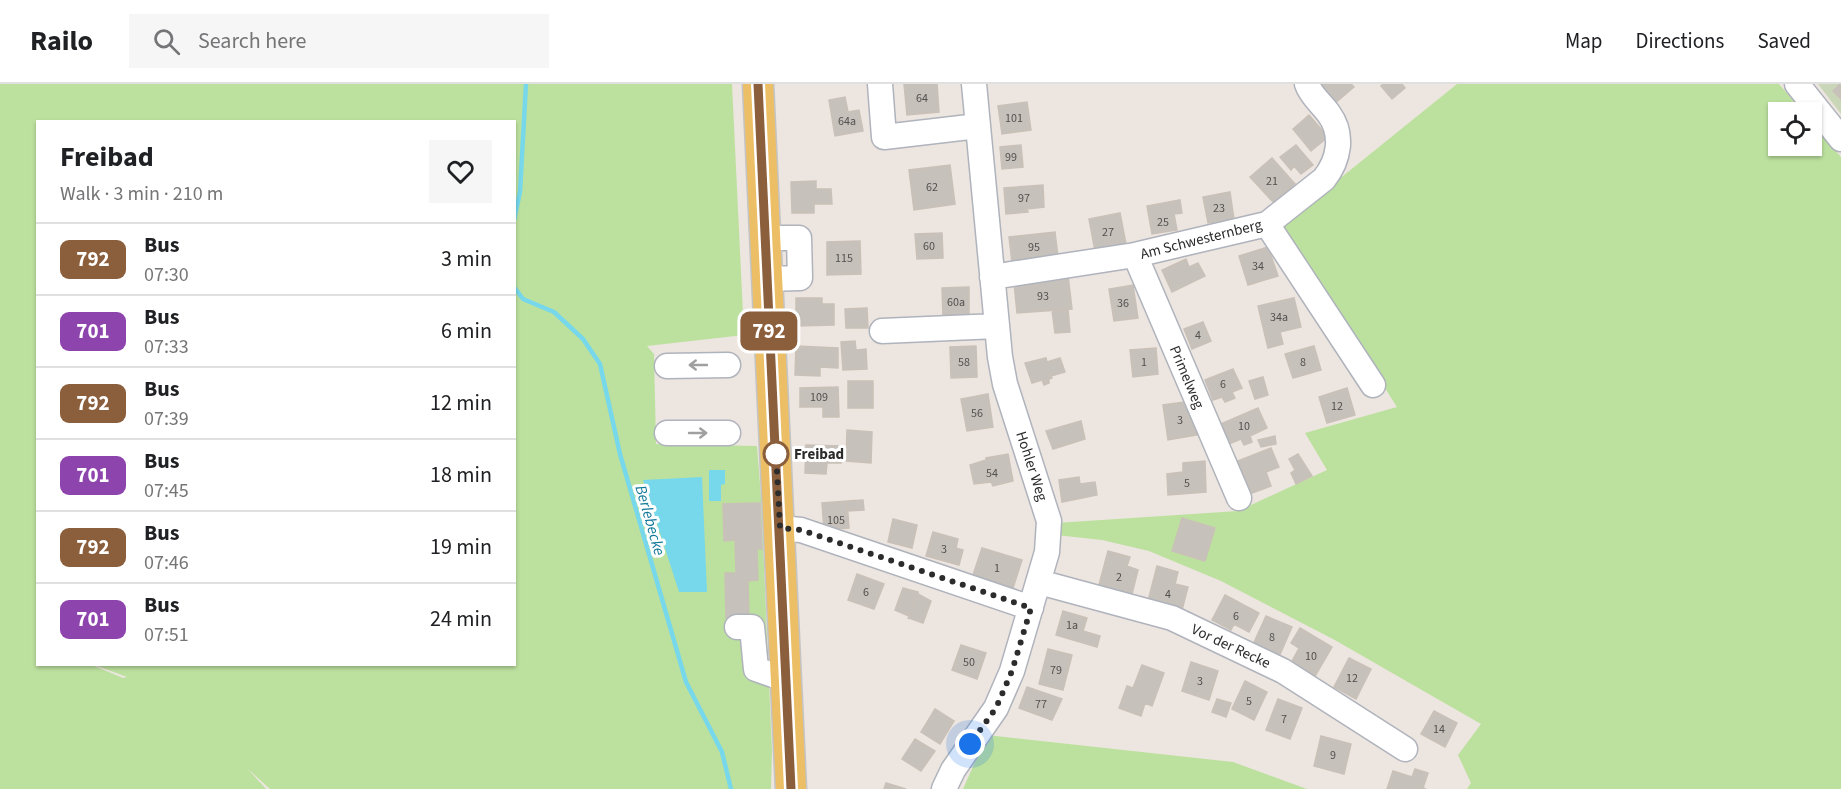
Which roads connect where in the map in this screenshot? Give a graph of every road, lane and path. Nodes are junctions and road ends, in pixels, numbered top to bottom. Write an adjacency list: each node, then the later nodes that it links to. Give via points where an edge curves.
1 (758, 84): 19 (main road)
2 (880, 84): 6 (street, via 884,137)
3 (975, 84): 6 (street, Hohler Weg)
4 (1307, 84): 8 (street, Am Schwesternberg, via 1338,131 1336,158 1324,180)
5 (1797, 84): 7 (street)
6 (978, 126): 10 (street, Hohler Weg)
7 (1841, 139)
8 (1267, 224): 9 (street, Am Schwesternberg); 15 (street)
9 (1135, 255): 10 (street, Am Schwesternberg); 18 (street, Primelweg)
10 (992, 277): 11 (street, Hohler Weg)
11 (997, 326): 12 (street); 20 (street, Hohler Weg, via 1005,384 1049,520 1047,552)
12 (882, 331)
13 (667, 366): 14 (street, one-way to 13)
14 (728, 366)
15 (1372, 385)
16 (667, 433): 17 (street, one-way to 17)
17 (728, 433)
18 (1239, 498)
19 (780, 528): 21 (street, via 801,530); 23 (main road)
20 (1039, 582): 21 (street, Hohler Weg); 24 (street, Vor der Recke, via 1172,618 1283,671)
21 (1031, 608): 25 (street, Hohler Weg, via 996,708 953,770)
22 (737, 627): 23 (street, via 752,627 756,669)
23 (787, 680): 26 (main road)
24 (1405, 749)
25 (947, 788)
26 (791, 789)

